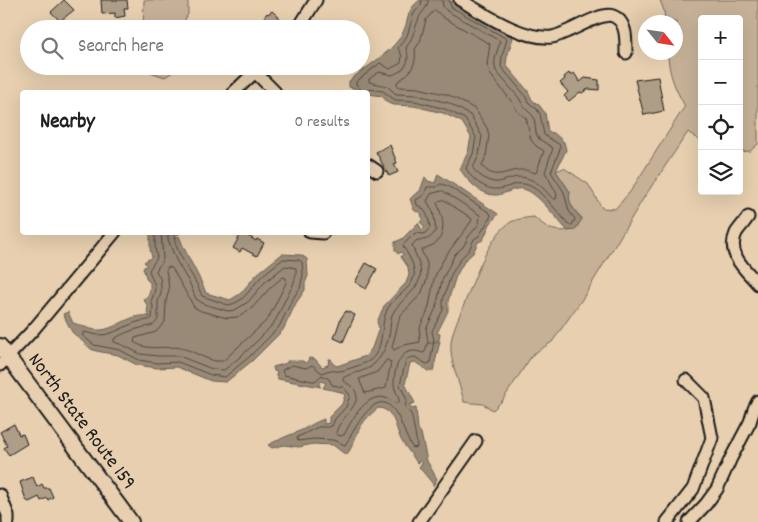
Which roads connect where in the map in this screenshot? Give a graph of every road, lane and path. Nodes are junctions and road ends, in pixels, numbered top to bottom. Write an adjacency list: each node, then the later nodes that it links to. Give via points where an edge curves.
1 (316, 0): 3 (street)
2 (460, 0): 4 (street, via 515,30 539,36 568,32 604,15 613,16 621,22)
3 (304, 20)
4 (626, 53)
5 (252, 75): 7 (street)
6 (258, 75): 8 (street)
7 (236, 90)
8 (274, 90)
9 (748, 218): 11 (street, via 736,234 734,246 742,268)
10 (112, 235): 13 (street)
11 (758, 284)
12 (0, 346): 13 (main road, North State Route 159)
13 (4, 361): 19 (main road, North State Route 159)
14 (686, 380): 21 (street, via 704,398 712,438 693,489)
15 (758, 401): 22 (street, via 717,489)
16 (476, 440): 20 (street)
17 (0, 495): 18 (street)
18 (8, 522)
19 (131, 522)
20 (419, 522)
21 (667, 522)
22 (689, 522)

